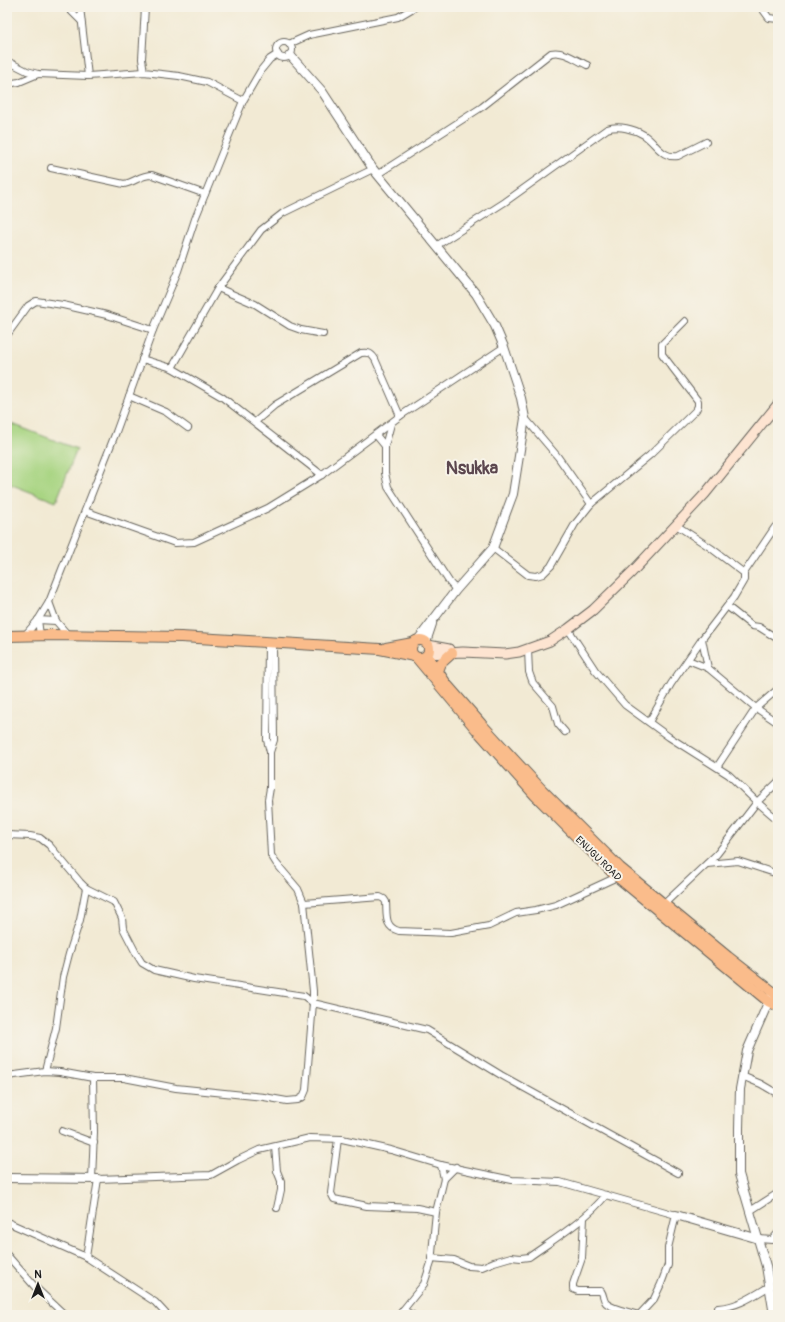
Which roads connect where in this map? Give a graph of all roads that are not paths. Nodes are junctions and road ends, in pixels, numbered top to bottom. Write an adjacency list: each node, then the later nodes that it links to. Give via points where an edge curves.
1 (67, 7): 8 (street)
2 (80, 7): 8 (street)
3 (145, 7): 14 (street, via 142,60)
4 (415, 7): 6 (street)
5 (761, 7): 7 (street, via 769,18)
6 (408, 9): 9 (street, via 398,17 309,35)
7 (778, 19)
8 (81, 21): 16 (street)
9 (289, 44): 10 (street, via 279,44); 11 (street, via 292,50)
10 (278, 54): 11 (street, via 282,57); 18 (street, via 261,70)
11 (290, 54): 21 (street, via 322,91)
12 (7, 61): 15 (street)
13 (588, 64): 21 (street, via 562,53 551,53 482,107)
14 (144, 72): 16 (street); 18 (street, via 207,82)
15 (38, 74): 16 (street); 17 (street)
16 (88, 76)
17 (7, 84)
18 (243, 100): 22 (street)
19 (706, 142): 23 (street, via 673,157 668,156 645,136 632,130 607,130 505,202)
20 (51, 168): 22 (street, via 124,184 131,183 143,175 152,175)
21 (375, 172): 23 (street); 24 (street, via 283,213 261,230)
22 (205, 194): 26 (street, via 178,271)
23 (436, 246): 29 (street, via 476,294)
24 (218, 288): 27 (street, via 255,304 290,326); 31 (street)
25 (685, 321): 42 (street, via 662,344 662,354 698,401 696,410 650,455)
26 (153, 330): 28 (street, via 107,315 36,301 28,306); 30 (street)
27 (323, 334)
28 (7, 335)
29 (504, 347): 34 (street); 35 (street)
30 (142, 359): 31 (street); 32 (street)
31 (172, 368): 36 (street, via 222,397)
32 (129, 396): 38 (street, via 166,412); 43 (street)
33 (778, 404): 44 (main road, via 705,494)
34 (400, 416): 36 (street, via 374,359 366,352 275,405); 37 (street)
35 (525, 418): 42 (street, via 558,457); 46 (street, via 513,494)
36 (255, 422): 41 (street)
37 (391, 424): 39 (street); 40 (street)
38 (188, 428)
39 (376, 435): 40 (street); 41 (street)
40 (385, 446): 48 (street, via 388,487)
41 (322, 474): 43 (street, via 268,508 194,542 175,543)
42 (592, 504): 46 (street, via 575,524 551,566 543,574 528,575)
43 (85, 511): 49 (street)
44 (676, 525): 47 (street); 53 (main road, via 593,610)
45 (775, 527): 47 (street)
46 (493, 548): 48 (street)
47 (744, 573): 50 (street, via 744,580)
48 (456, 590): 62 (street, via 432,622)
49 (49, 602): 51 (street); 52 (street)
50 (728, 607): 59 (street); 60 (street, via 752,626 759,627)
51 (38, 620): 52 (street); 54 (street); 55 (street)
52 (56, 621): 56 (street); 57 (street)
53 (568, 629): 64 (main road, via 550,641); 73 (street, via 595,670 625,705)
54 (25, 635): 55 (main road); 58 (main road)
55 (40, 635): 56 (main road)
56 (53, 635): 57 (main road)
57 (68, 635): 61 (main road)
58 (7, 636)
59 (702, 639): 68 (street); 69 (street)
60 (778, 639)
61 (271, 642): 63 (main road); 85 (street, via 267,740 270,752 268,800 271,855 298,889)
62 (423, 647): 63 (main road); 65 (main road); 66 (main road); 67 (main road, via 422,658); 67 (main road, via 411,650); 70 (main road)
63 (380, 649): 67 (main road)
64 (528, 650): 65 (main road, via 505,654); 75 (street, via 529,672 533,683 553,706 558,724)
65 (463, 652): 66 (main road)
66 (452, 653): 70 (main road, via 441,663)
67 (415, 657): 83 (main road, ENUGU ROAD, via 535,795)
68 (688, 660): 69 (street); 73 (street)
69 (708, 668): 72 (street)
70 (438, 671): 86 (main road, via 482,725 541,789 620,868)
71 (778, 689): 72 (street)
72 (756, 708): 74 (street); 76 (street)
73 (649, 722): 76 (street)
74 (778, 723)
75 (565, 732)
76 (717, 767): 78 (street)
77 (778, 782): 78 (street)
78 (758, 802): 79 (street); 81 (street)
79 (778, 820)
80 (7, 835): 84 (street, via 40,838)
81 (707, 864): 82 (street, via 738,861); 86 (street)
82 (778, 874)
83 (617, 876): 85 (street, via 556,905 516,913 489,926 451,934 393,930 388,924 386,902 380,898); 89 (main road, ENUGU ROAD)
84 (86, 888): 88 (street, via 114,902 122,918 123,928 137,955 142,963 154,970 194,979); 92 (street, via 80,920 68,954)
85 (304, 903): 87 (street)
86 (664, 904): 89 (main road)
87 (313, 992): 88 (street); 90 (street)
88 (304, 996): 90 (street)
89 (773, 996): 91 (main road, ENUGU ROAD); 94 (street, via 747,1051)
90 (313, 1003): 95 (street, via 306,1090 303,1097 298,1100 287,1101 176,1088 124,1078); 103 (street, via 426,1030 500,1075)
91 (778, 1006)
92 (46, 1071): 93 (street); 95 (street)
93 (7, 1076)
94 (742, 1076): 96 (street); 110 (street, via 739,1174)
95 (93, 1078): 99 (street)
96 (778, 1094)
97 (62, 1131): 99 (street)
98 (338, 1139): 100 (street, via 310,1138); 101 (street, via 391,1150); 111 (street, via 332,1193 334,1199 367,1206 417,1208)
99 (94, 1143): 105 (street)
100 (275, 1146): 105 (street, via 259,1150 211,1175); 109 (street, via 281,1181)
101 (441, 1165): 102 (street); 106 (street)
102 (456, 1167): 106 (street); 108 (street, via 512,1180 560,1182)
103 (678, 1173)
104 (7, 1178): 105 (street)
105 (95, 1179): 118 (street)
106 (444, 1179): 111 (street)
107 (778, 1193): 110 (street)
108 (606, 1195): 112 (street); 113 (street)
109 (277, 1208)
110 (750, 1211): 116 (street)
111 (436, 1212): 119 (street)
112 (676, 1215): 116 (street); 127 (street, via 668,1248 668,1265 661,1284 654,1299)
113 (584, 1218): 119 (street, via 529,1257 511,1257 482,1267 469,1266 454,1260); 127 (street, via 582,1258 573,1289 601,1292 605,1302 610,1306)
114 (7, 1222): 118 (street)
115 (778, 1233): 116 (street, via 772,1240)
116 (759, 1239): 120 (street)
117 (7, 1255): 123 (street, via 36,1288)
118 (86, 1257): 124 (street, via 155,1302)
119 (431, 1258): 122 (street, via 424,1284)
120 (770, 1286): 121 (street, via 740,1303 728,1308); 128 (street)
121 (718, 1308)
122 (403, 1310): 125 (street); 126 (street)
123 (65, 1315)
124 (167, 1315)
125 (398, 1315)
126 (413, 1315)
127 (639, 1315)
128 (774, 1315)

